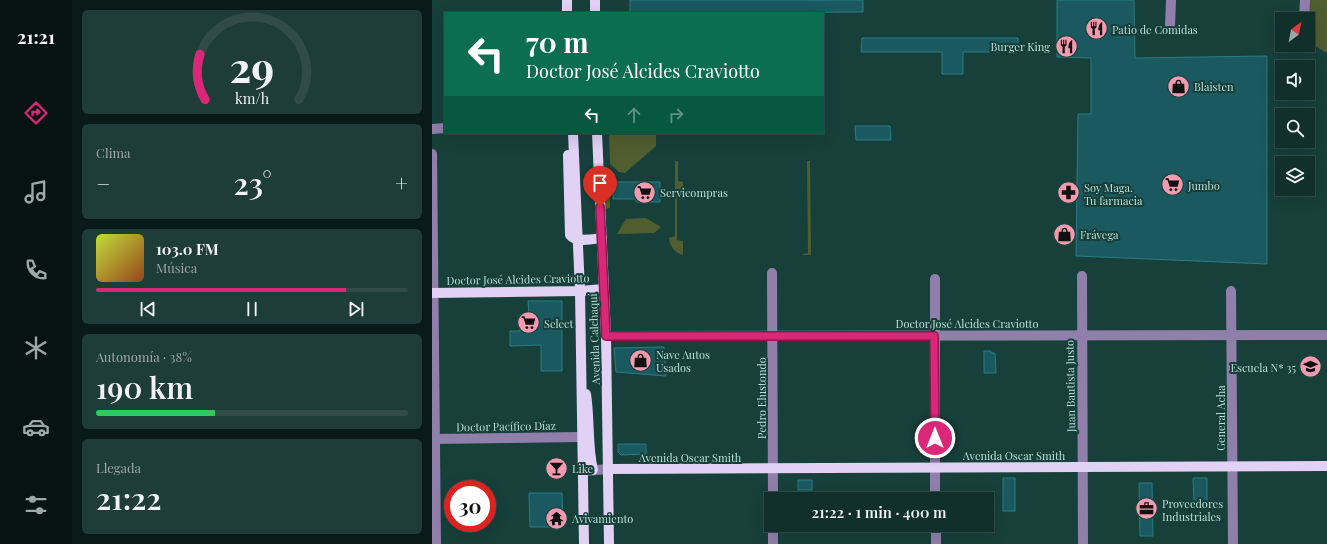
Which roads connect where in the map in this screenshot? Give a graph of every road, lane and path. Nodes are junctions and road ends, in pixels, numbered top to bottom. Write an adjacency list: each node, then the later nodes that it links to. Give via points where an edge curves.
1 (567, 0): 5 (main road)
2 (595, 0): 6 (main road)
3 (1171, 0): 8 (street)
4 (1305, 0): 7 (street)
5 (567, 12)
6 (595, 12)
7 (1304, 12)
8 (1170, 26)
9 (444, 128): 10 (street)
10 (432, 129)
11 (567, 134): 16 (main road, via 570,232 572,238)
12 (573, 134): 16 (main road, Avenida Calchaquí)
13 (597, 134): 15 (main road, Avenida Calchaquí)
14 (432, 154): 23 (street)
15 (602, 238): 16 (main road); 20 (main road, Avenida Calchaquí)
16 (578, 240): 21 (main road, Avenida Calchaquí)
17 (772, 273): 28 (street, Pedro Elustondo)
18 (1082, 276): 24 (street, Juan Bautista Justo)
19 (935, 279): 29 (street)
20 (604, 289): 21 (main road, Doctor José Alcides Craviotto); 27 (main road, Avenida Calchaquí)
21 (580, 291): 23 (main road, Doctor José Alcides Craviotto); 30 (main road, Avenida Calchaquí)
22 (1231, 291): 25 (street, General Acha)
23 (433, 293): 32 (street)
24 (1082, 335): 25 (street, Doctor José Alcides Craviotto); 29 (street, Doctor José Alcides Craviotto); 35 (street, Juan Bautista Justo)
25 (1232, 335): 26 (street, Doctor José Alcides Craviotto); 33 (street, General Acha)
26 (1327, 335)
27 (606, 336): 28 (street, Doctor José Alcides Craviotto); 38 (main road, Avenida Calchaquí)
28 (772, 336): 29 (street, Doctor José Alcides Craviotto); 36 (street, Pedro Elustondo)
29 (934, 336): 37 (street)
30 (581, 360): 31 (main road, Avenida Calchaquí); 39 (main road)
31 (581, 437): 32 (street, Doctor Pacífico Díaz); 40 (main road, Avenida Calchaquí)
32 (434, 439): 45 (street)
33 (1232, 466): 34 (main road, Avenida Oscar Smith); 35 (main road, Avenida Oscar Smith); 51 (street, General Acha)
34 (1327, 466)
35 (1083, 467): 37 (main road, Avenida Oscar Smith); 50 (street, Juan Bautista Justo)
36 (773, 468): 37 (main road, Avenida Oscar Smith); 38 (main road, Avenida Oscar Smith); 41 (street, Pedro Elustondo)
37 (935, 468): 42 (street)
38 (608, 469): 39 (street, Avenida Oscar Smith); 47 (main road, Avenida Calchaquí)
39 (593, 470): 40 (street, Avenida Oscar Smith)
40 (582, 472): 46 (main road, Avenida Calchaquí)
41 (773, 492)
42 (935, 492)
43 (773, 532): 48 (street)
44 (936, 532): 49 (street)
45 (436, 544)
46 (584, 544)
47 (609, 544)
48 (773, 544)
49 (936, 544)
50 (1083, 544)
51 (1233, 544)

